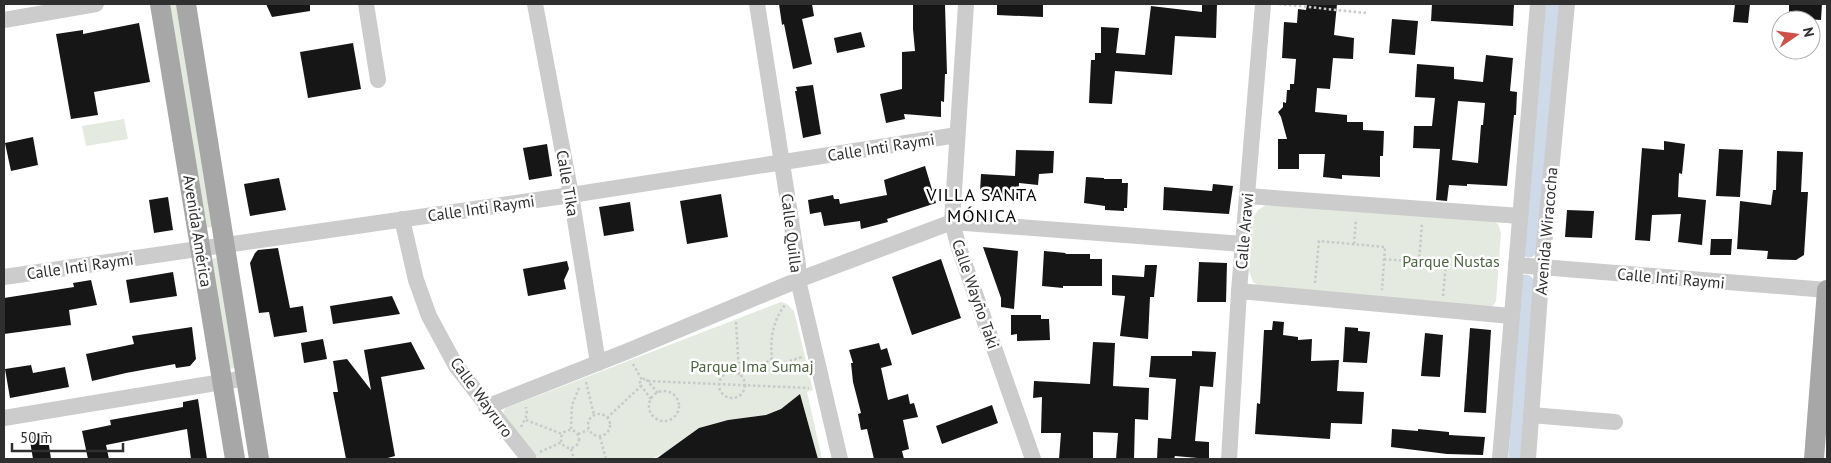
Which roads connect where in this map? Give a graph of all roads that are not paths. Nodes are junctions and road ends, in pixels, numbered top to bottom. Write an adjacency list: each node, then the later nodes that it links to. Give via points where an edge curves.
1 (96, 4): 11 (street)
2 (160, 4): 22 (main road, Avenida América)
3 (186, 4): 21 (main road, Avenida América)
4 (366, 4): 12 (street)
5 (535, 4): 15 (street, Calle Tika)
6 (757, 4): 14 (street, Calle Quilla)
7 (966, 4): 13 (street, Calle Wayño Taki)
8 (1263, 4): 16 (street, Calle Arawi)
9 (1538, 4): 17 (street, Avenida Wiracocha)
10 (1567, 4): 24 (street, Avenida Wiracocha)
11 (4, 20)
12 (378, 80)
13 (957, 135): 14 (street, Calle Inti Raymi); 19 (street, Calle Wayño Taki)
14 (783, 162): 15 (street, Calle Inti Raymi); 26 (street, Calle Quilla)
15 (571, 195): 18 (street, Calle Inti Raymi); 30 (street, Calle Tika)
16 (1247, 196): 17 (street); 20 (street, Calle Arawi)
17 (1520, 216): 23 (street, Avenida Wiracocha)
18 (402, 219): 21 (street, Calle Inti Raymi); 33 (street, Calle Wayruro, via 416,280 429,316 456,366)
19 (952, 222): 20 (street); 26 (street); 41 (street, Calle Wayño Taki)
20 (1243, 244): 28 (street, Calle Arawi)
21 (224, 246): 22 (street, Calle Inti Raymi); 31 (main road, Avenida América)
22 (201, 249): 25 (street, Calle Inti Raymi); 32 (main road, Avenida América)
23 (1516, 265): 24 (street, Calle Inti Raymi); 29 (street, Avenida Wiracocha)
24 (1542, 268): 27 (street, Calle Inti Raymi); 34 (street, Avenida Wiracocha)
25 (4, 277)
26 (798, 280): 30 (street); 40 (street, Calle Quilla)
27 (1827, 290): 45 (main road)
28 (1239, 291): 29 (street); 42 (street, Calle Arawi)
29 (1511, 316): 43 (street, Avenida Wiracocha)
30 (598, 363): 33 (street)
31 (246, 378): 32 (street); 39 (main road, Avenida América)
32 (223, 382): 35 (street); 38 (main road, Avenida América)
33 (486, 407): 37 (street, Calle Wayruro)
34 (1531, 415): 36 (street); 44 (street, Avenida Wiracocha)
35 (4, 418)
36 (1615, 422)
37 (534, 456)
38 (235, 459)
39 (259, 459)
40 (840, 459)
41 (1032, 459)
42 (1229, 459)
43 (1500, 459)
44 (1528, 459)
45 (1814, 459)

